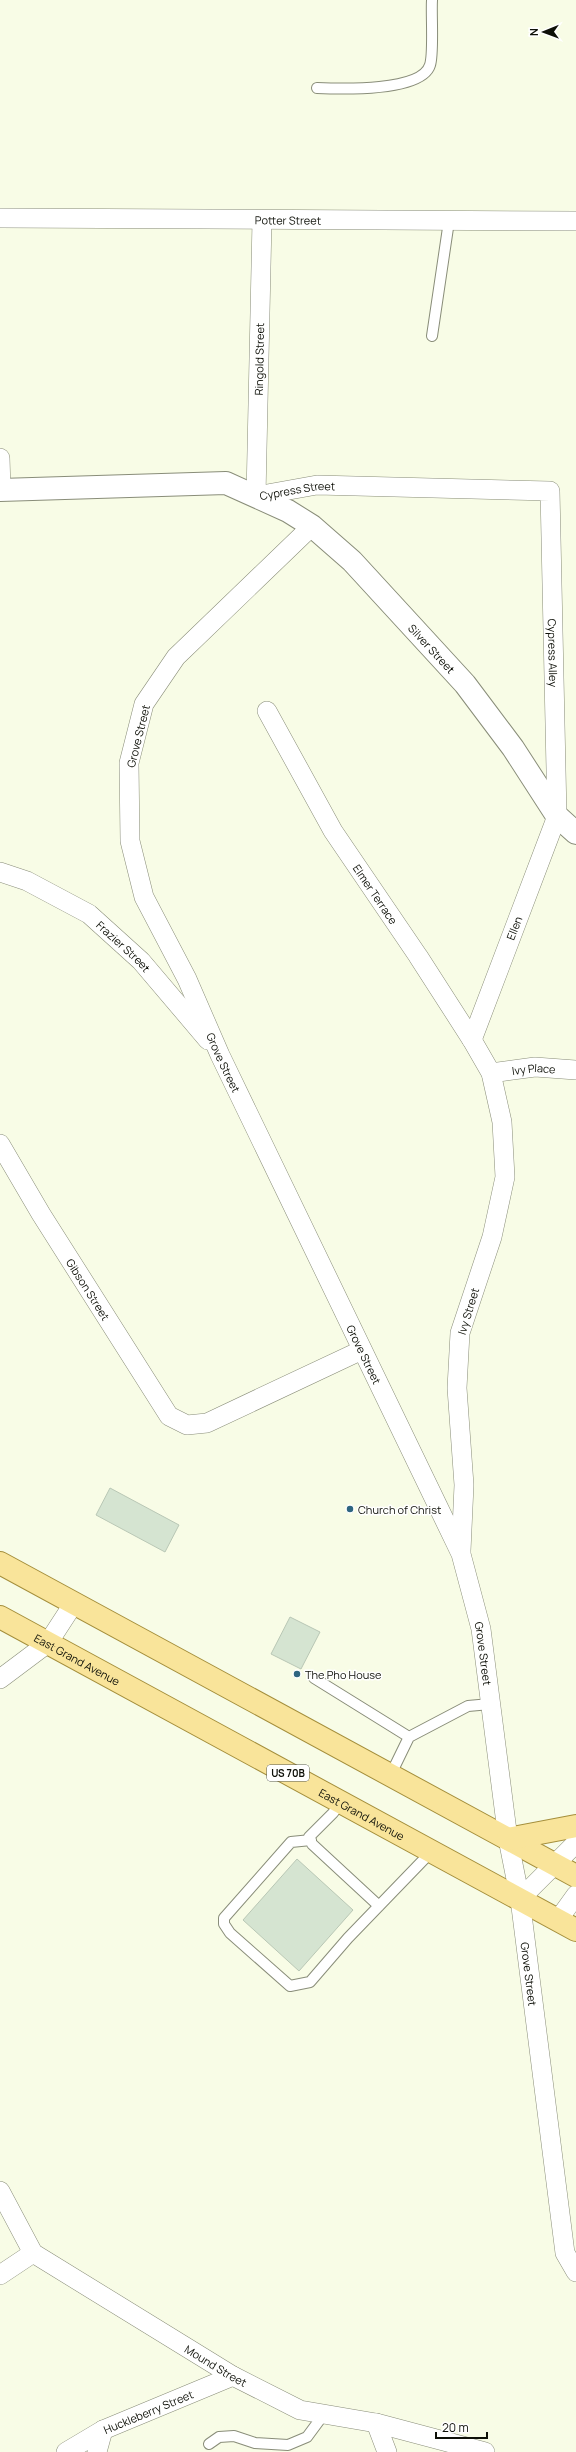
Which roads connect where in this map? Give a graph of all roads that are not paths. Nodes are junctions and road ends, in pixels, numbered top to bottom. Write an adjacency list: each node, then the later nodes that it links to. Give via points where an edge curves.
1 (432, 0): 2 (lane, via 430,65 422,77 364,89)
2 (317, 88)
3 (0, 218): 4 (street, Potter Street)
4 (262, 221): 5 (street, Potter Street); 11 (street, Ringold Street)
5 (449, 221): 6 (street, Potter Street); 7 (lane)
6 (576, 221)
7 (432, 336)
8 (0, 458): 9 (street)
9 (1, 490): 11 (street, Cypress Street, via 226,483)
10 (550, 490): 11 (street, Cypress Street, via 318,485); 14 (street, Cypress Alley)
11 (256, 496): 12 (street, Silver Street)
12 (312, 526): 14 (street, Silver Street, via 352,561 465,684 513,748); 18 (street, Grove Street, via 176,657 144,704 129,763 130,841 144,898 187,979)
13 (267, 711): 17 (street, Elmer Terrace, via 333,831)
14 (556, 816): 15 (street, Silver Street); 17 (street, Ellen)
15 (576, 833)
16 (0, 872): 18 (street, Frazier Street, via 27,881 89,914 141,961)
17 (472, 1040): 20 (street, Elmer Terrace)
18 (220, 1055): 22 (street, Grove Street)
19 (576, 1070): 20 (street, Ivy Place, via 535,1067)
20 (491, 1073): 23 (street, Ivy Street, via 502,1122 505,1177 492,1237 460,1333 457,1388 464,1485)
21 (0, 1144): 22 (street, Gibson Street, via 169,1416 187,1425 207,1423)
22 (362, 1350): 23 (street, Grove Street)
23 (461, 1554): 30 (street, Grove Street, via 481,1629)
24 (0, 1563): 25 (main road)
25 (74, 1603): 27 (street); 32 (main road)
26 (0, 1617): 27 (main road, East Grand Avenue / US 70B)
27 (48, 1643): 29 (street); 33 (main road, East Grand Avenue / US 70B)
28 (314, 1678): 31 (lane)
29 (0, 1679)
30 (490, 1704): 31 (lane, via 468,1706); 35 (street, Grove Street)
31 (409, 1737): 32 (lane)
32 (390, 1776): 35 (main road)
33 (341, 1802): 36 (lane, via 309,1837); 38 (main road, East Grand Avenue / US 70B)
34 (576, 1826): 35 (main road)
35 (508, 1839): 39 (main road); 42 (street, Grove Street)
36 (311, 1840): 43 (lane, via 312,1844); 43 (lane, via 291,1842 224,1918 224,1924 230,1933 290,1986 310,1982)
37 (576, 1843): 39 (street)
38 (432, 1851): 42 (main road, East Grand Avenue / US 70B); 43 (lane)
39 (554, 1863): 40 (main road); 42 (street)
40 (576, 1876)
41 (576, 1895): 44 (street)
42 (520, 1899): 44 (main road, East Grand Avenue / US 70B); 46 (street, Grove Street)
43 (379, 1906)
44 (567, 1925)
45 (0, 2191): 47 (street)
46 (571, 2249): 48 (street, Grove Street)
47 (33, 2253): 49 (street); 50 (street, Mound Street)
48 (576, 2272)
49 (0, 2276)
50 (233, 2376): 51 (street, Mound Street, via 300,2410); 53 (street, Huckleberry Street)
51 (324, 2414): 52 (street, Mound Street); 54 (lane, via 307,2438 288,2445 255,2443 234,2436 219,2437)
52 (376, 2423): 57 (street); 58 (street, Mound Street)
53 (103, 2430): 55 (street, Huckleberry Street); 56 (street)
54 (209, 2444)
55 (66, 2452)
56 (97, 2452)
57 (387, 2452)
58 (485, 2452)

